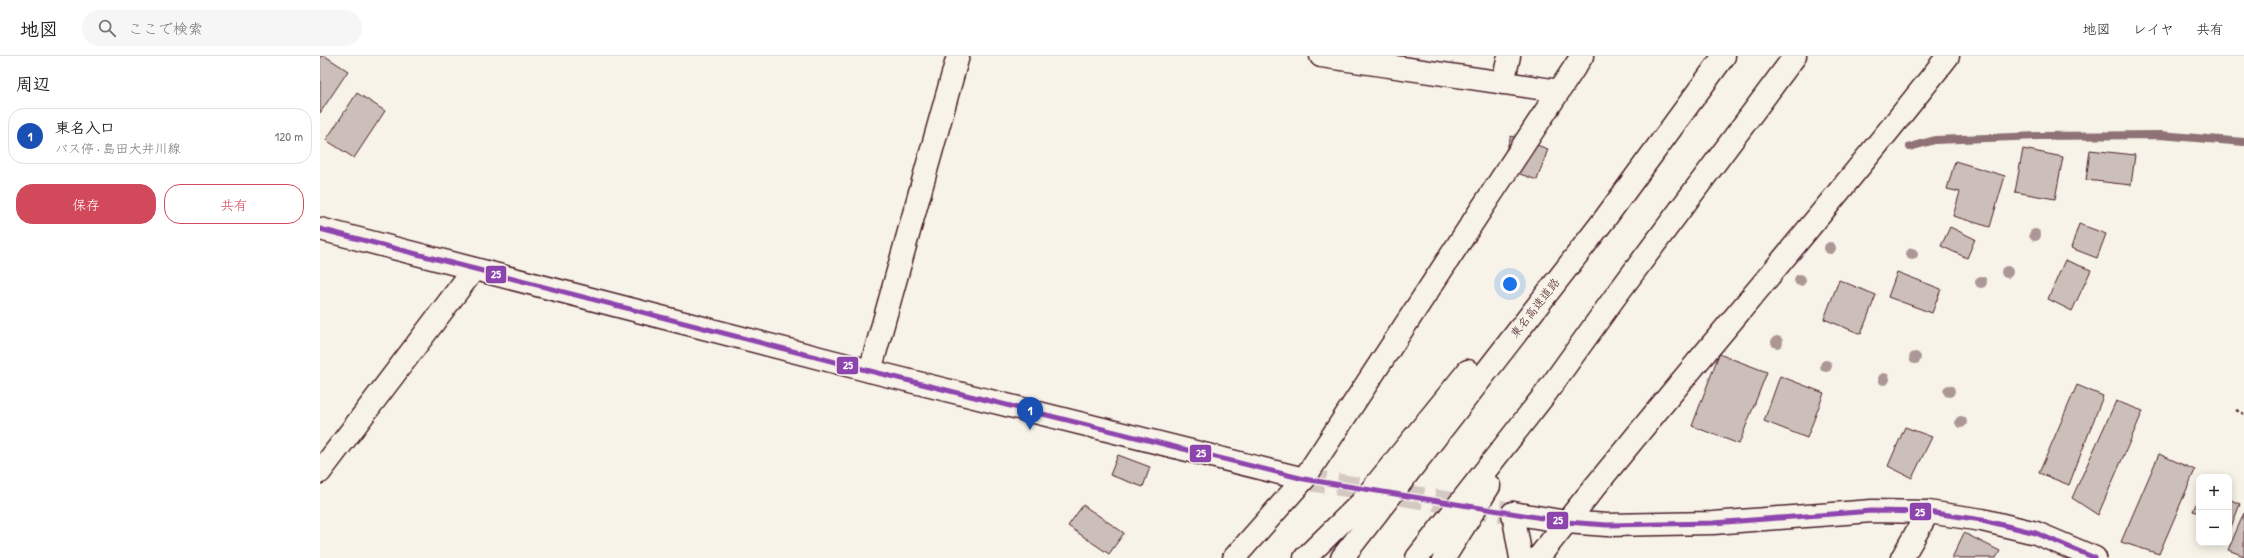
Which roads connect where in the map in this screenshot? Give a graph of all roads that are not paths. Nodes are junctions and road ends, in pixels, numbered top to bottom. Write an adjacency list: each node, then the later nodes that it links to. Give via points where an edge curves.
1 (958, 56): 13 (main road)
2 (1320, 56): 8 (main road)
3 (1509, 56): 8 (main road)
4 (1582, 56): 9 (main road)
5 (1724, 56): 10 (main road, 東名高速道路)
6 (1794, 56): 14 (main road)
7 (1948, 56): 18 (main road, via 1887,135 1675,387)
8 (1503, 83): 9 (main road)
9 (1559, 91): 16 (main road)
10 (1604, 220): 20 (main road, via 1516,311 1362,503); 21 (main road, 東名高速道路)
11 (320, 229): 12 (main road)
12 (474, 269): 13 (main road); 15 (main road)
13 (870, 371): 16 (main road)
14 (1546, 393): 22 (main road); 23 (main road)
15 (320, 472)
16 (1304, 479): 19 (main road)
17 (1928, 512): 18 (main road, via 1872,511 1713,523 1607,525); 26 (main road); 27 (main road, via 1982,520 2036,533)
18 (1566, 522): 24 (main road, via 1513,513); 25 (main road)
19 (1234, 558)
20 (1305, 558)
21 (1342, 558)
22 (1416, 558)
23 (1444, 558)
24 (1521, 558)
25 (1538, 558)
26 (1902, 558)
27 (2095, 558)

